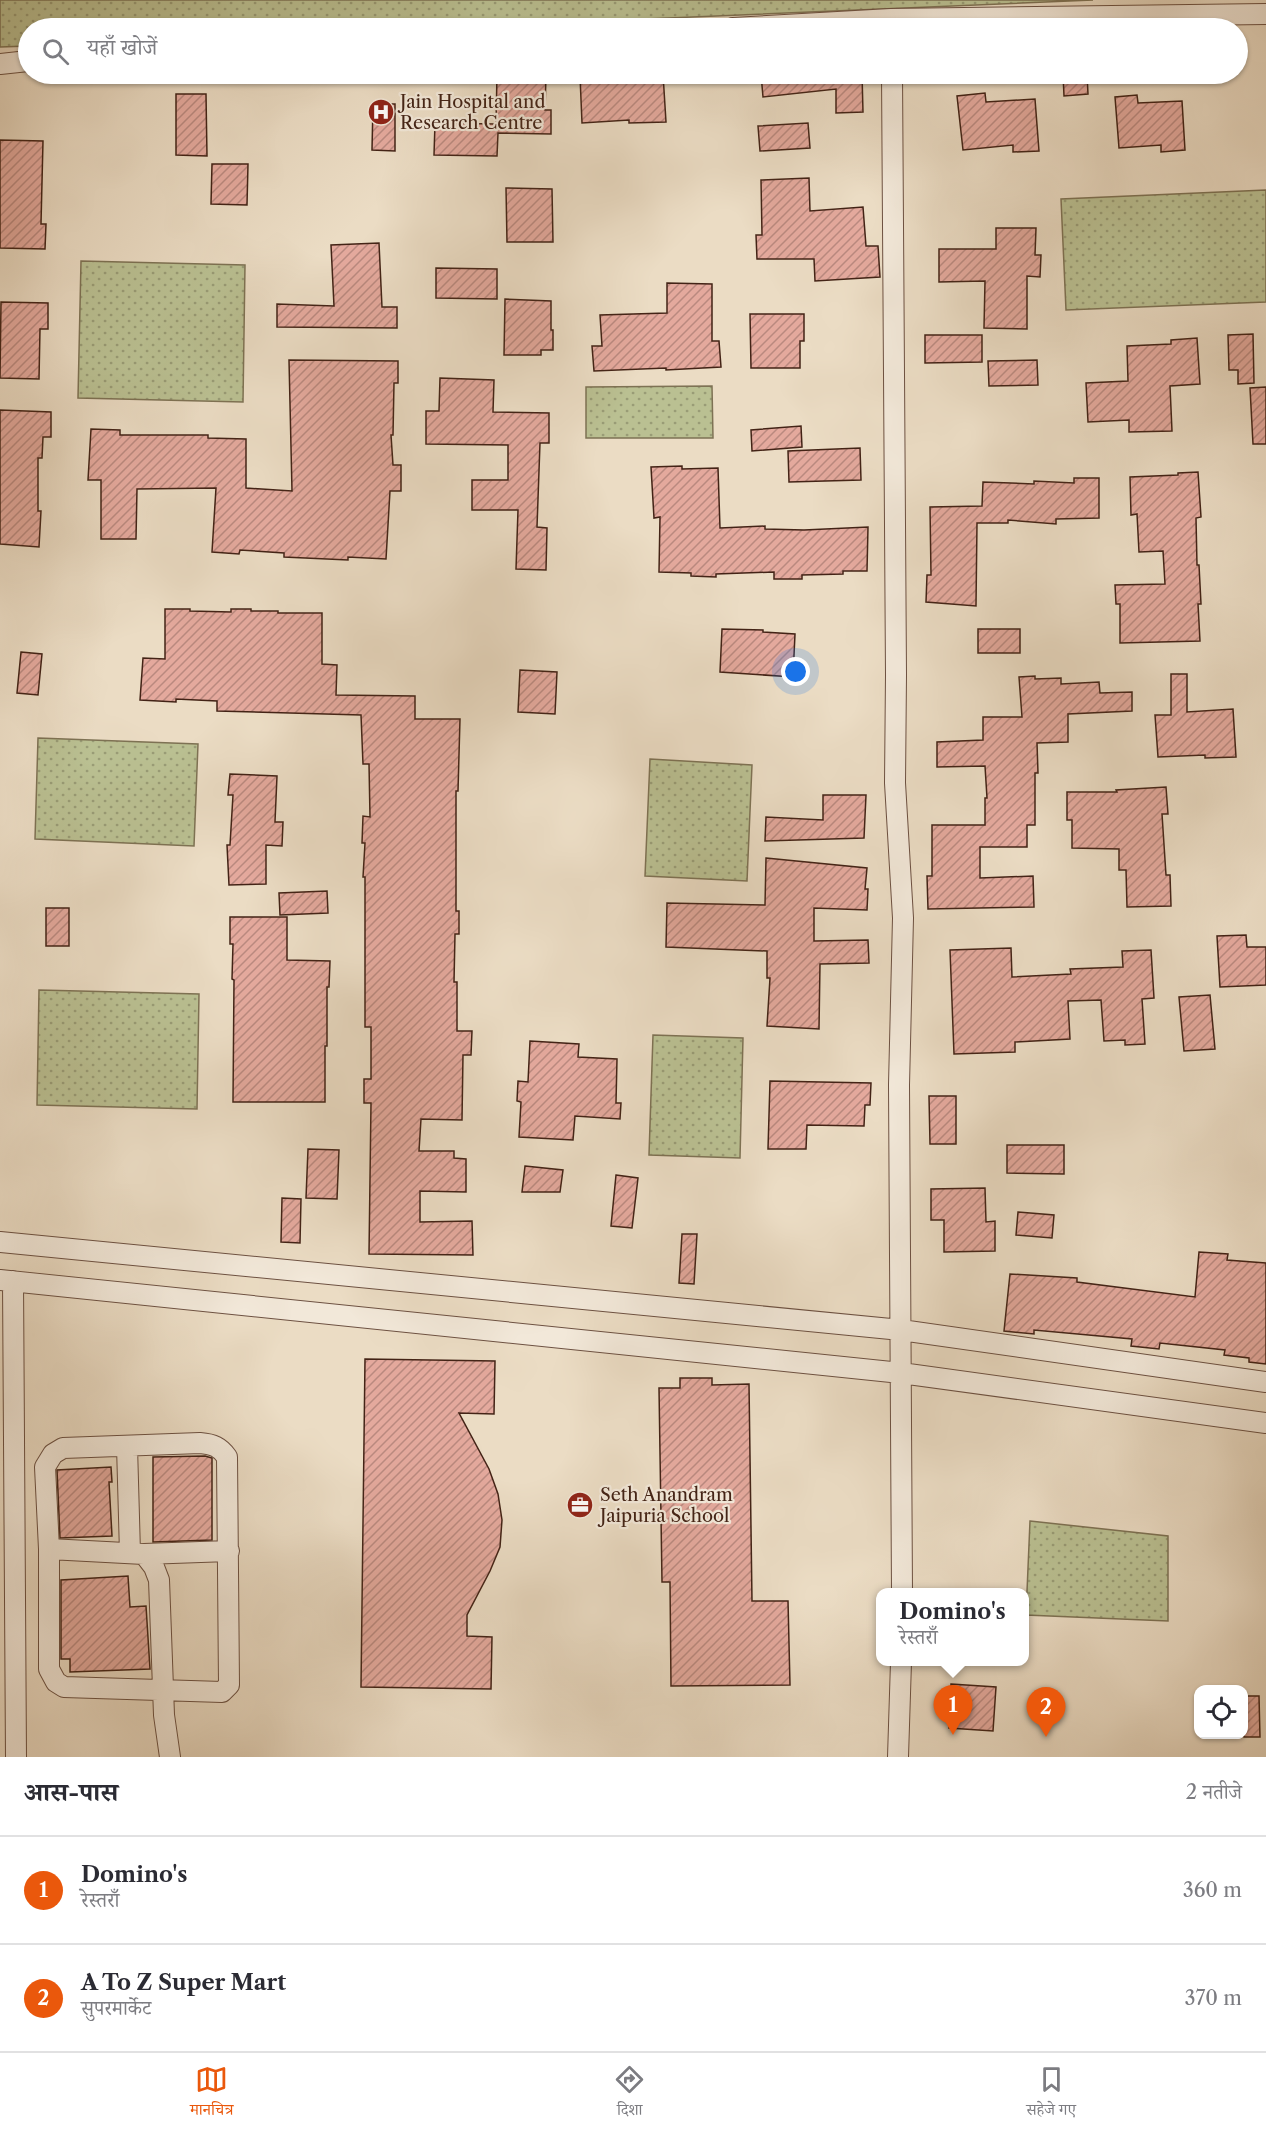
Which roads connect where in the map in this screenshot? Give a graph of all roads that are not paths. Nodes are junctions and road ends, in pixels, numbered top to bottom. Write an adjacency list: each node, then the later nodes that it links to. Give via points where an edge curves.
1 (1266, 14): 2 (street)
2 (891, 16): 3 (street)
3 (865, 18)
4 (18, 62): 5 (street)
5 (0, 64)
6 (892, 84): 9 (street, via 894,750 903,918 899,1085)
7 (0, 1242): 9 (street)
8 (7, 1281): 10 (street); 14 (street)
9 (901, 1330): 10 (street); 11 (street)
10 (901, 1373): 12 (street); 18 (street)
11 (1266, 1382)
12 (1266, 1424)
13 (127, 1446): 15 (street, via 63,1448 52,1454 45,1467); 16 (street, via 200,1443 222,1449 227,1457); 17 (street)
14 (7, 1452): 21 (street)
15 (49, 1549): 17 (street); 20 (street, via 49,1669 56,1682 64,1687)
16 (229, 1551): 17 (street); 20 (street, via 229,1685 222,1692)
17 (137, 1553): 20 (street, via 154,1567 159,1580)
18 (902, 1588)
19 (901, 1666): 23 (street)
20 (163, 1689): 22 (street)
21 (16, 1757)
22 (170, 1757)
23 (898, 1757)

